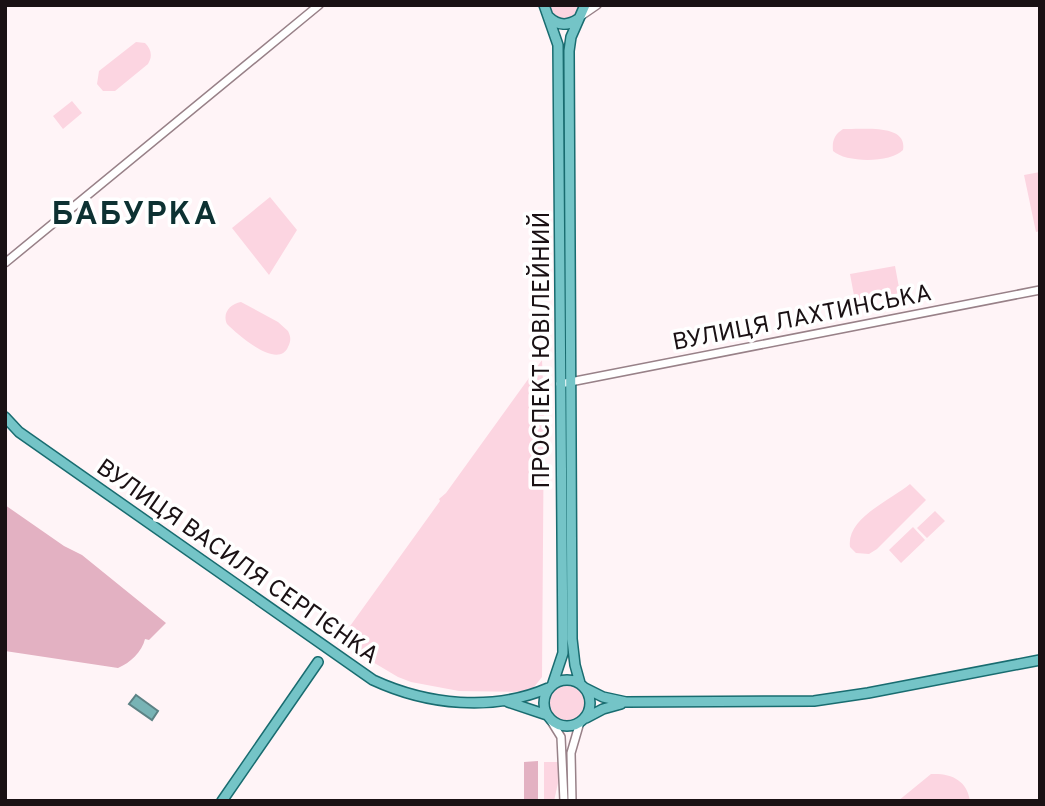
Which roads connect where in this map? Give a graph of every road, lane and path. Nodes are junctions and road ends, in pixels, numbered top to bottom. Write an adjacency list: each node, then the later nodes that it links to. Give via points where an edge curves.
1 (320, 5): 6 (street)
2 (585, 5): 5 (main road, ПРОСПЕКТ ЮВІЛЕЙНИЙ)
3 (597, 5): 5 (street)
4 (545, 9): 5 (main road, via 560,24); 9 (main road, ПРОСПЕКТ ЮВІЛЕЙНИЙ, via 558,45)
5 (580, 17): 8 (main road, ПРОСПЕКТ ЮВІЛЕЙНИЙ, via 569,51)
6 (5, 263)
7 (1040, 290): 8 (street, ВУЛИЦЯ ЛАХТИНСЬКА)
8 (571, 382): 9 (street, ВУЛИЦЯ ЛАХТИНСЬКА); 16 (main road, ПРОСПЕКТ ЮВІЛЕЙНИЙ, via 572,639)
9 (560, 384): 15 (main road, ПРОСПЕКТ ЮВІЛЕЙНИЙ, via 563,653)
10 (5, 417): 11 (main road, ВУЛИЦЯ ВАСИЛЯ СЕРГІЄНКА, via 19,432)
11 (312, 639): 12 (main road, ВУЛИЦЯ ВАСИЛЯ СЕРГІЄНКА); 14 (main road)
12 (339, 657): 14 (main road); 17 (main road, ВУЛИЦЯ ВАСИЛЯ СЕРГІЄНКА, via 386,686 428,698)
13 (1040, 660): 18 (main road, via 814,701)
14 (318, 662): 21 (main road)
15 (550, 686): 16 (main road, via 567,679); 17 (main road, ВУЛИЦЯ ВАСИЛЯ СЕРГІЄНКА); 19 (main road, via 543,702)
16 (583, 686): 18 (main road); 20 (main road, via 590,708)
17 (507, 702): 19 (main road, ВУЛИЦЯ ВАСИЛЯ СЕРГІЄНКА)
18 (626, 702): 20 (main road)
19 (549, 718): 20 (main road, via 566,726); 22 (street, via 561,737)
20 (582, 721): 23 (street, via 572,753)
21 (222, 801)
22 (564, 801)
23 (572, 801)

